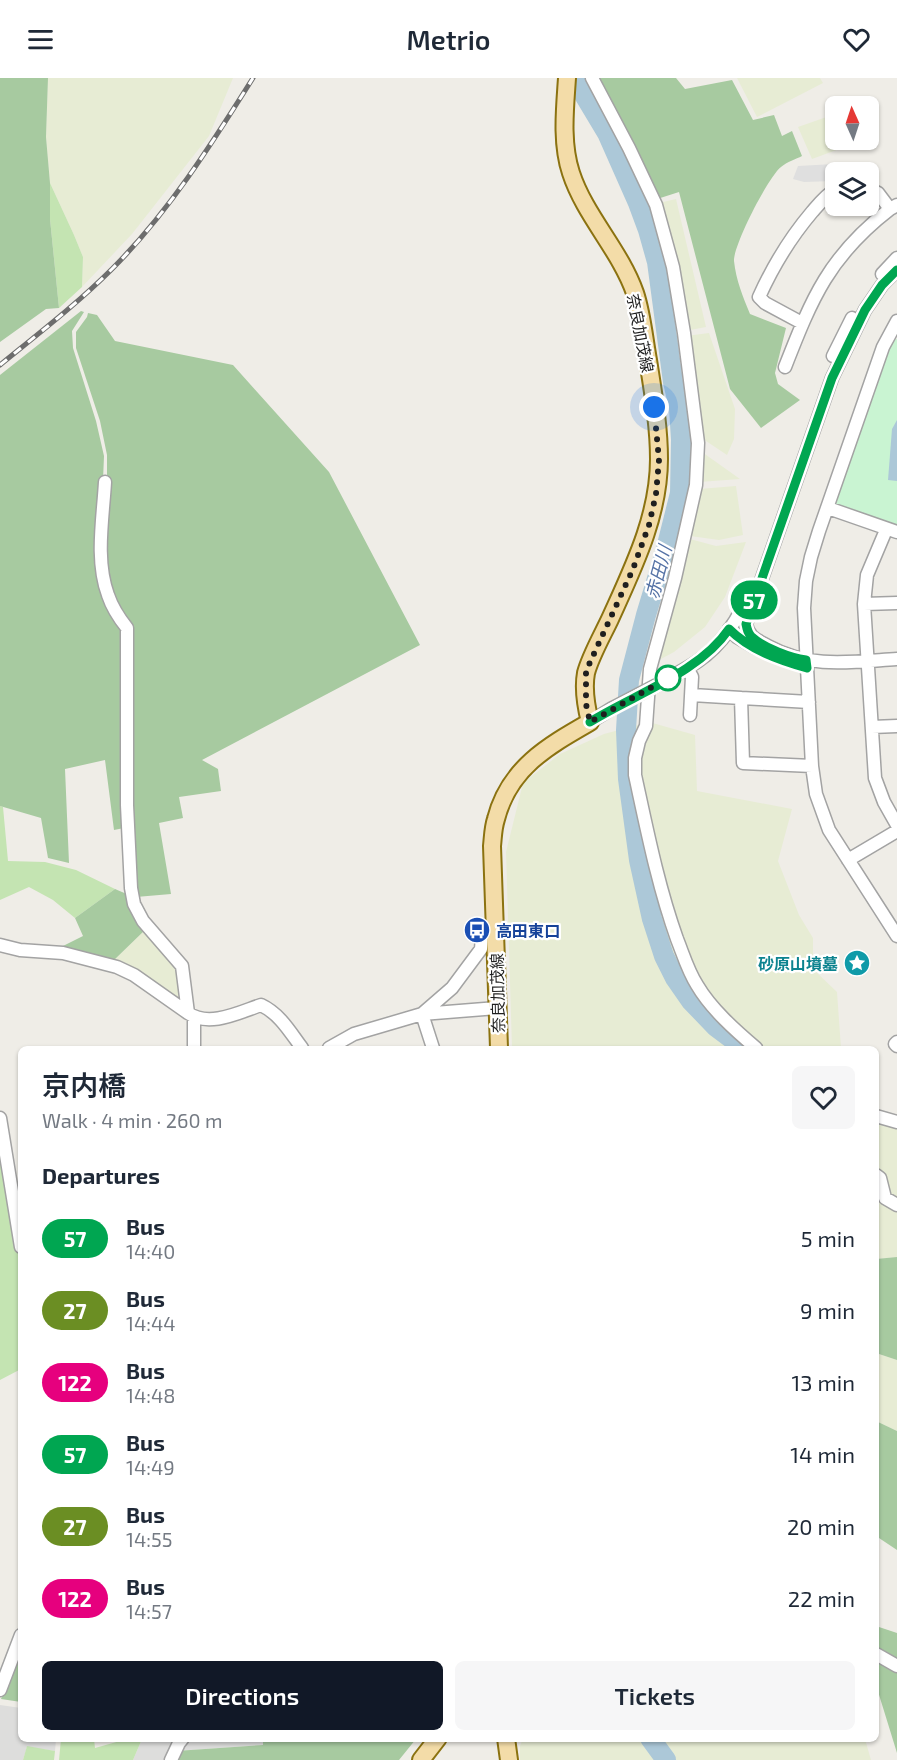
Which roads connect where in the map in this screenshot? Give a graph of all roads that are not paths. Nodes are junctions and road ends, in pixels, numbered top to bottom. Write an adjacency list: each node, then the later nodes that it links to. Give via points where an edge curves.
1 (567, 78): 25 (main road, 奈良加茂線, via 566,147 572,176 615,251 638,301 659,443 658,478 649,525 586,671 586,704)
2 (592, 78): 44 (street, via 656,205 673,267 698,443 696,485 650,669 646,726 635,758 635,775 658,877 685,959 697,986 729,1026)
3 (879, 194): 5 (street)
4 (825, 199): 9 (street, via 790,240 759,297)
5 (893, 207): 9 (street, via 840,256)
6 (897, 258): 16 (street, via 850,320 827,370 749,594)
7 (897, 270): 19 (street, via 865,310 832,378 746,624 751,636)
8 (897, 321): 12 (street, via 883,348)
9 (802, 323): 10 (street)
10 (785, 366)
11 (105, 482): 38 (street, via 103,576 113,607 127,628 131,888 142,921 182,966)
12 (828, 508): 13 (street); 19 (street, via 806,581)
13 (892, 531): 15 (street, via 867,575)
14 (897, 603): 15 (street)
15 (864, 604): 18 (street)
16 (729, 629): 19 (street, via 770,656); 21 (street, via 712,650)
17 (897, 659): 18 (street)
18 (868, 663): 19 (street); 20 (street); 28 (street)
19 (807, 664): 24 (street)
20 (897, 665)
21 (687, 668): 22 (street, via 692,677); 25 (street, bridge)
22 (692, 695): 23 (street); 26 (street)
23 (741, 698): 24 (street); 29 (street, via 743,763)
24 (809, 702): 29 (street)
25 (603, 714): 33 (main road, 奈良加茂線, via 540,752 513,780 503,799 495,820 492,846)
26 (690, 715)
27 (897, 726): 28 (street)
28 (872, 728): 30 (street, via 875,778)
29 (812, 766): 32 (street, via 821,811)
30 (897, 825)
31 (897, 831): 32 (street)
32 (848, 860): 34 (street)
33 (495, 922): 36 (main road, 奈良加茂線); 37 (street, via 482,936 481,949 452,988)
34 (897, 936)
35 (0, 945): 38 (street, via 63,953 117,967)
36 (497, 1008): 37 (street); 43 (main road, 奈良加茂線)
37 (422, 1014): 41 (street, via 354,1034); 42 (street)
38 (191, 1015): 39 (street); 40 (street, via 219,1019 261,1005 280,1019)
39 (194, 1046)
40 (300, 1046)
41 (333, 1046)
42 (432, 1046)
43 (499, 1046)
44 (754, 1046)
45 (879, 1117): 47 (street)
46 (0, 1118): 50 (street)
47 (897, 1122)
48 (879, 1177): 49 (street, via 885,1198)
49 (897, 1205)
50 (18, 1229)
51 (18, 1643): 54 (street)
52 (879, 1656): 53 (street)
53 (897, 1666)
54 (0, 1690)
55 (180, 1742): 58 (street)
56 (435, 1742): 59 (main road)
57 (507, 1742): 60 (main road)
58 (171, 1760)
59 (421, 1760)
60 (509, 1760)

